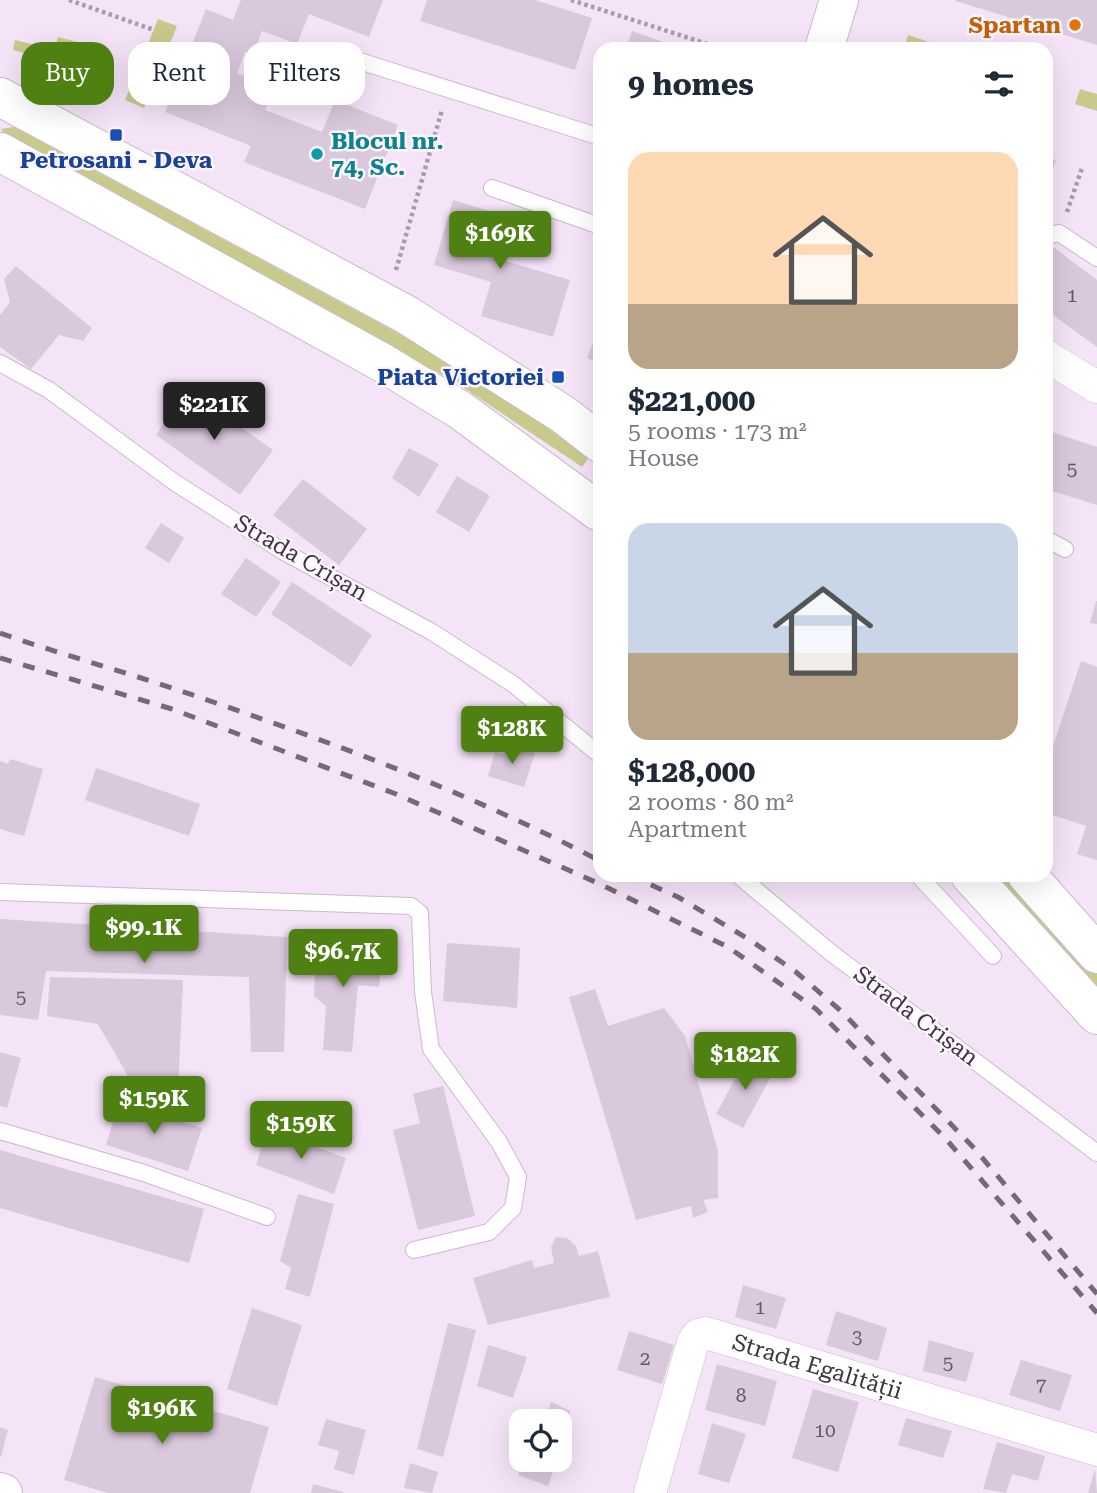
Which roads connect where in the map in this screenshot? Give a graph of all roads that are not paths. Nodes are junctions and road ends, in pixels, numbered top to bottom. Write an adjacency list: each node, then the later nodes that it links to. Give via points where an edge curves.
1 (839, 0): 2 (main road)
2 (826, 42)
3 (365, 63): 5 (lane)
4 (0, 97): 14 (main road, via 407,315 532,393)
5 (593, 135)
6 (0, 152): 15 (main road, via 383,363 460,410)
7 (492, 188): 8 (lane)
8 (593, 224)
9 (1053, 234): 10 (lane)
10 (1097, 258)
11 (1053, 360): 13 (street)
12 (0, 363): 18 (lane, Strada Crișan, via 49,390 174,482 284,552 432,632 513,684)
13 (1097, 387)
14 (593, 438)
15 (593, 507)
16 (1053, 543): 17 (lane)
17 (1065, 549)
18 (593, 749)
19 (746, 882): 28 (lane, Strada Crișan, via 830,952)
20 (924, 882): 25 (lane)
21 (976, 882): 26 (main road)
22 (1033, 882): 24 (main road)
23 (0, 892): 30 (lane, via 324,901 411,906 420,913 431,1049 499,1142 518,1177 513,1208 489,1232)
24 (1097, 954)
25 (993, 956)
26 (1097, 1015)
27 (0, 1130): 29 (lane, via 144,1173)
28 (1097, 1153)
29 (267, 1217)
30 (414, 1250)
31 (1097, 1450): 32 (street, Strada Egalității, via 706,1333 693,1342)
32 (650, 1493)

